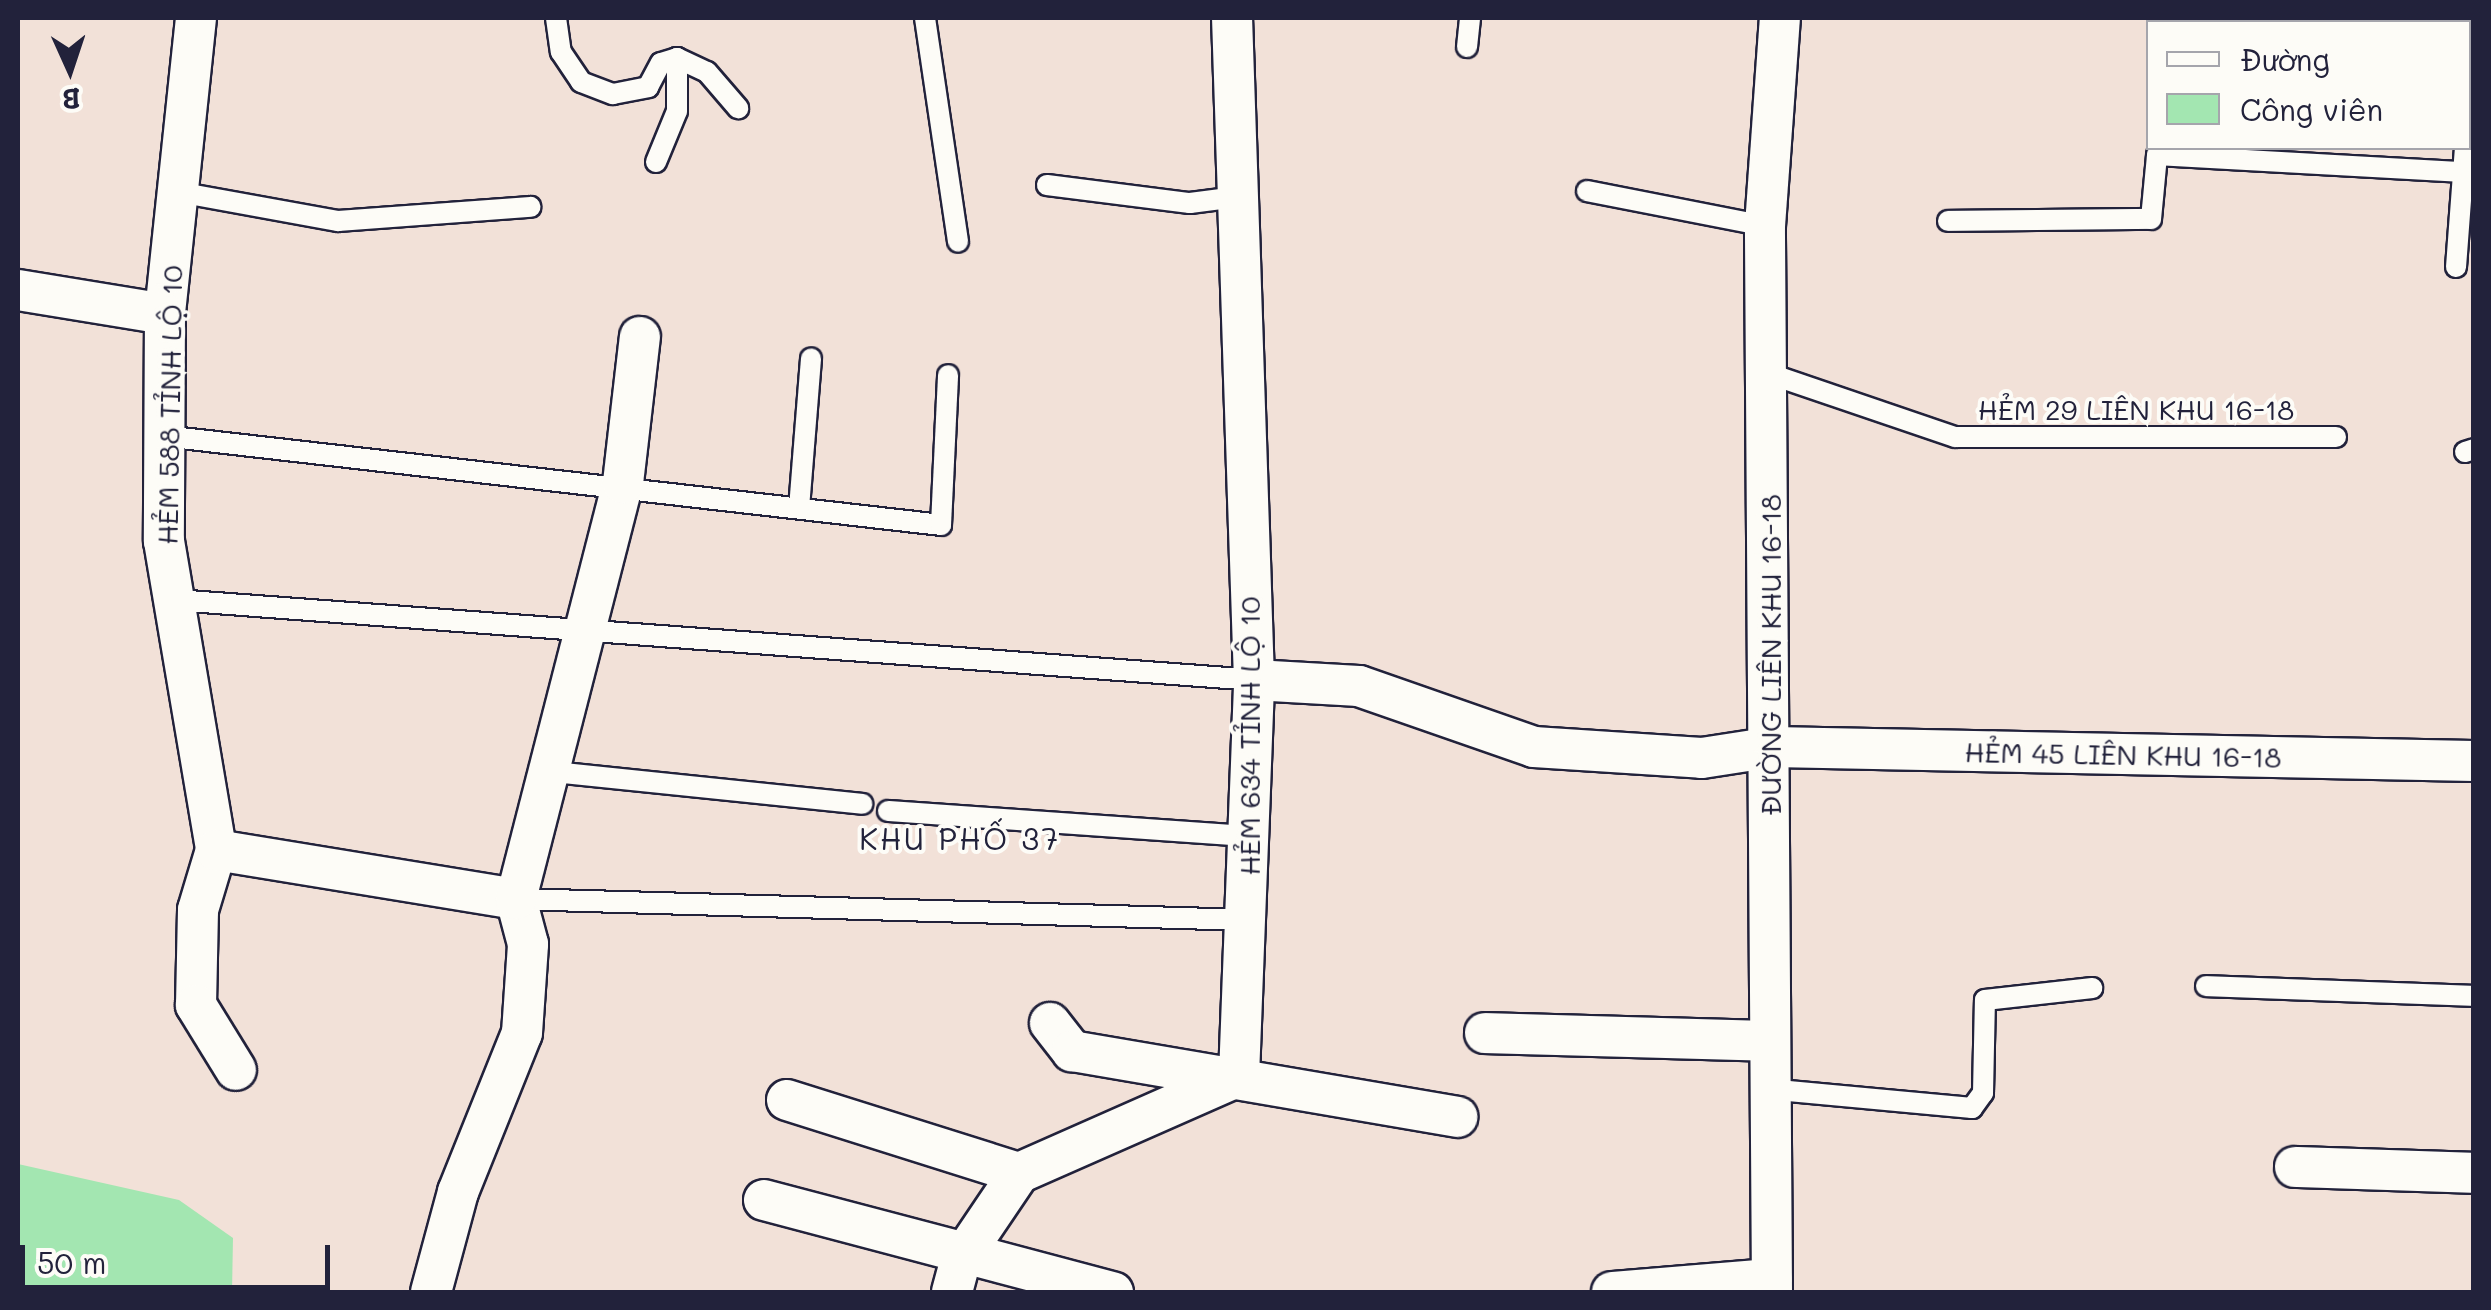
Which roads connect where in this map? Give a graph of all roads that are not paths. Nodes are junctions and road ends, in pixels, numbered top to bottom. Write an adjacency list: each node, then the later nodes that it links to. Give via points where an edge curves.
1 (196, 18): 17 (street, HẺM 588 TỈNH LỘ 10)
2 (556, 18): 9 (lane, via 561,52 581,82 613,94 648,87 661,63)
3 (925, 18): 22 (lane)
4 (1232, 18): 18 (street, HẺM 634 TỈNH LỘ 10)
5 (1470, 18): 8 (lane)
6 (1780, 18): 21 (street, ĐƯỜNG LIÊN KHU 16-18)
7 (2474, 18): 10 (lane)
8 (1467, 47)
9 (678, 58): 11 (lane, via 707,72); 13 (lane, via 677,111)
10 (2471, 58)
11 (738, 108)
12 (2464, 150): 14 (lane)
13 (656, 162)
14 (2462, 172): 20 (lane, via 2156,154 2151,219); 23 (lane)
15 (1048, 185): 18 (lane, via 1190,203)
16 (1587, 191): 21 (lane)
17 (178, 192): 19 (lane, via 338,221); 25 (street, HẺM 588 TỈNH LỘ 10)
18 (1237, 197): 36 (street, HẺM 634 TỈNH LỘ 10)
19 (530, 207)
20 (1948, 221)
21 (1765, 226): 28 (street, ĐƯỜNG LIÊN KHU 16-18)
22 (958, 242)
23 (2456, 267)
24 (18, 290): 25 (street)
25 (165, 314): 30 (street, HẺM 588 TỈNH LỘ 10)
26 (640, 336): 32 (street)
27 (811, 358): 33 (lane)
28 (1767, 373): 31 (lane, HẺM 29 LIÊN KHU 16-18, via 1955,437); 37 (street, ĐƯỜNG LIÊN KHU 16-18)
29 (948, 375): 33 (lane, via 946,524)
30 (164, 436): 32 (lane); 34 (street, HẺM 588 TỈNH LỘ 10, via 164,541)
31 (2336, 437)
32 (622, 483): 33 (lane); 35 (street)
33 (799, 508)
34 (175, 600): 35 (lane); 43 (street, HẺM 588 TỈNH LỘ 10)
35 (590, 628): 36 (lane); 39 (street)
36 (1254, 680): 37 (street, HẺM 45 LIÊN KHU 16-18, via 1359,686 1534,748 1702,758); 42 (street, HẺM 634 TỈNH LỘ 10)
37 (1773, 746): 38 (street, HẺM 45 LIÊN KHU 16-18); 51 (street, ĐƯỜNG LIÊN KHU 16-18)
38 (2474, 761)
39 (554, 772): 40 (lane); 44 (street)
40 (862, 804)
41 (888, 812): 42 (lane)
42 (1246, 836): 45 (street, HẺM 634 TỈNH LỘ 10)
43 (216, 850): 44 (street); 52 (street, via 198,910 196,1005)
44 (516, 899): 45 (lane); 63 (street, via 528,944 522,1033 463,1177)
45 (1249, 920): 53 (street, HẺM 634 TỈNH LỘ 10)
46 (2206, 986): 48 (lane)
47 (2092, 988): 54 (lane, via 1985,1000 1982,1093 1972,1108)
48 (2474, 996)
49 (1050, 1022): 53 (street, via 1072,1052)
50 (1485, 1032): 51 (street)
51 (1765, 1041): 54 (street, ĐƯỜNG LIÊN KHU 16-18)
52 (236, 1070)
53 (1239, 1076): 56 (street); 58 (street)
54 (1767, 1089): 62 (street, ĐƯỜNG LIÊN KHU 16-18)
55 (787, 1100): 58 (street)
56 (1458, 1118)
57 (2295, 1167): 59 (street)
58 (1019, 1172): 61 (street)
59 (2474, 1173)
60 (764, 1200): 61 (street)
61 (957, 1276): 64 (street)
62 (1771, 1286): 65 (street)
63 (431, 1292)
64 (1113, 1292)
65 (1612, 1292)

